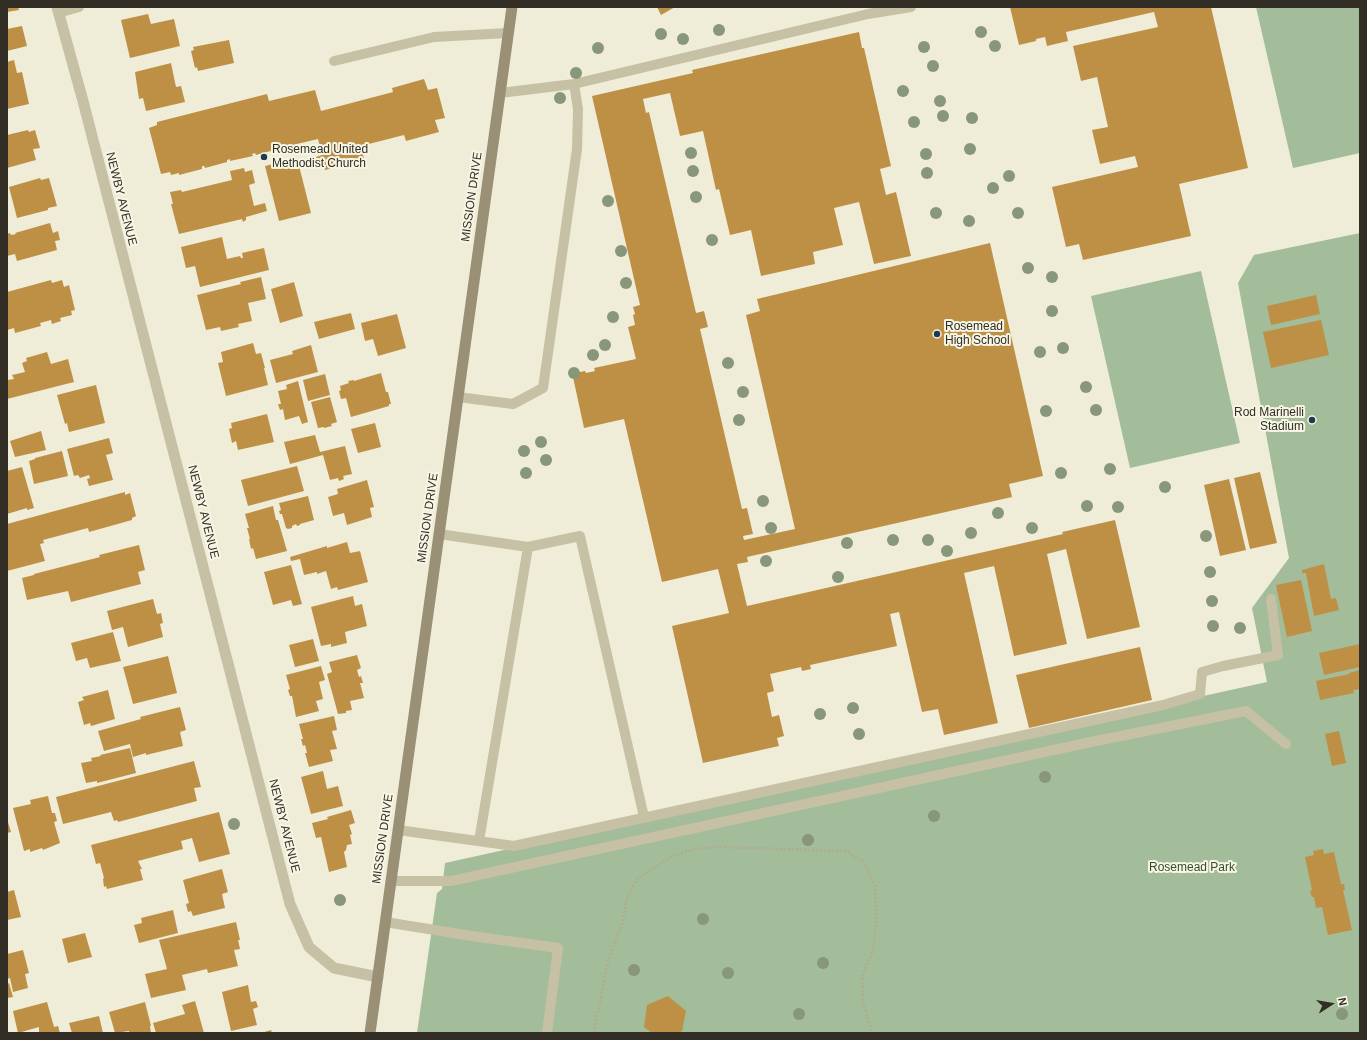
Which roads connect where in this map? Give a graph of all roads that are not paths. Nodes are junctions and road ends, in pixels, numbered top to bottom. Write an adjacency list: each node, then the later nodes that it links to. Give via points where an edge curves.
1 (79, 7): 4 (lane)
2 (512, 7): 5 (main road, MISSION DRIVE)
3 (911, 7): 7 (lane, via 868,14)
4 (57, 10): 19 (street, NEWBY AVENUE, via 83,101 290,904 309,947 334,968)
5 (508, 33): 6 (lane, via 434,36); 8 (main road, MISSION DRIVE)
6 (334, 61)
7 (574, 84): 8 (lane); 9 (lane, via 578,109 577,149 543,388 513,404)
8 (500, 93): 9 (main road, MISSION DRIVE)
9 (458, 397): 10 (main road, MISSION DRIVE)
10 (439, 534): 11 (lane); 15 (main road, MISSION DRIVE)
11 (528, 547): 14 (lane, via 580,536); 16 (lane)
12 (1271, 598): 14 (lane, via 1278,655 1202,672 1200,694 1163,705)
13 (1286, 744): 17 (lane, via 1246,711 1086,743 450,881)
14 (644, 818): 16 (lane, via 514,846)
15 (398, 830): 16 (lane); 17 (main road, MISSION DRIVE)
16 (480, 841)
17 (391, 881): 18 (main road, MISSION DRIVE)
18 (386, 922): 19 (main road, MISSION DRIVE); 21 (lane, via 558,948)
19 (378, 977): 20 (main road, MISSION DRIVE)
20 (370, 1033)
21 (547, 1033)

